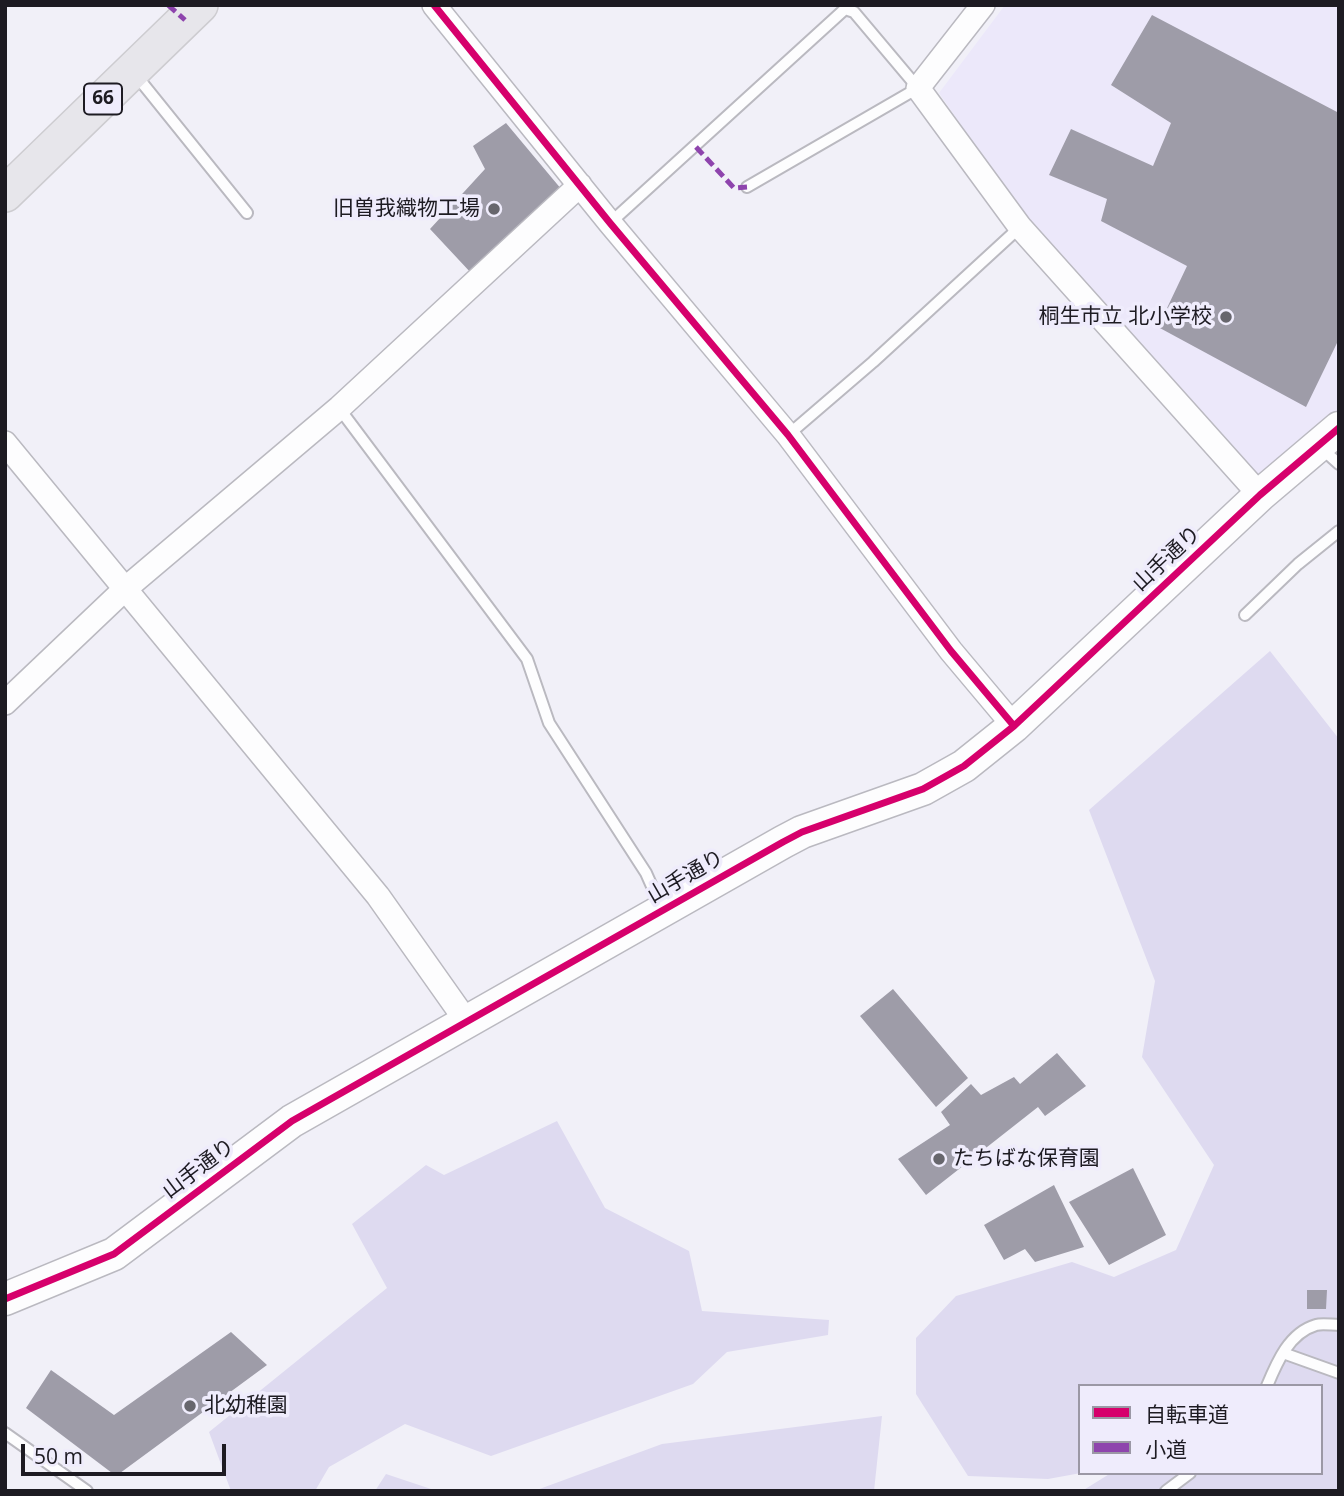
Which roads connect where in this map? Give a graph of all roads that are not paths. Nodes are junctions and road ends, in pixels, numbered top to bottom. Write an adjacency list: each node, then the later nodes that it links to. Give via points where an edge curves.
1 (200, 5): 4 (main road, 66)
2 (434, 5): 6 (street)
3 (983, 5): 5 (street)
4 (132, 71): 8 (main road, 66); 9 (lane)
5 (918, 88): 7 (lane); 10 (lane, via 854,12 845,9); 11 (street)
6 (580, 185): 10 (street); 12 (street)
7 (747, 187)
8 (5, 194)
9 (247, 213)
10 (610, 223): 13 (street)
11 (1020, 227): 13 (lane); 16 (street)
12 (340, 408): 18 (street); 22 (lane, via 527,659 549,723 646,873)
13 (788, 435): 21 (street, via 951,651)
14 (5, 443): 18 (street)
15 (1331, 445): 16 (street, 山手通り)
16 (1260, 495): 21 (street, 山手通り)
17 (1339, 531): 19 (lane)
18 (125, 589): 20 (street); 23 (street, via 378,896)
19 (1245, 615)
20 (5, 703)
21 (1014, 726): 22 (street, 山手通り, via 945,779 802,832)
22 (663, 910): 23 (street, 山手通り)
23 (467, 1021): 24 (street, 山手通り, via 292,1121 114,1254)
24 (5, 1299)
25 (1339, 1325): 26 (lane, via 1317,1325 1295,1336)
26 (1283, 1353): 27 (lane); 28 (lane)
27 (1339, 1373)
28 (1268, 1384)
29 (5, 1433): 31 (lane)
30 (1187, 1475): 32 (lane)
31 (87, 1491)
32 (1166, 1491)

